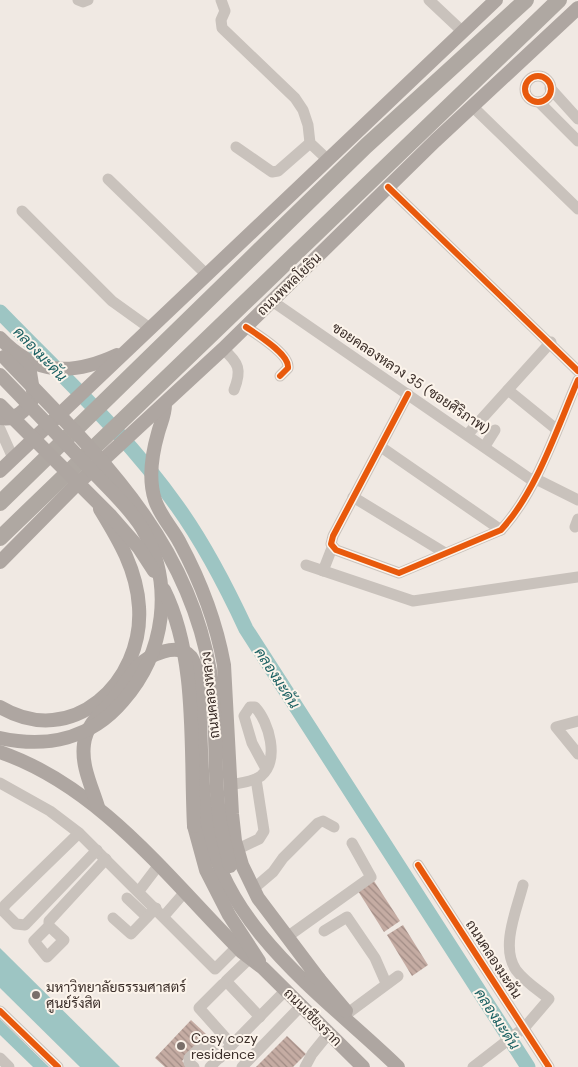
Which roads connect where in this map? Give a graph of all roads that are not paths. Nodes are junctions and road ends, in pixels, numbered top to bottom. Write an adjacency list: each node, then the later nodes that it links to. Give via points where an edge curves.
1 (78, 0): 2 (street)
2 (88, 0)
3 (221, 0): 18 (street, via 225,11 222,28 295,98 308,125)
4 (429, 0): 9 (street)
5 (496, 0): 9 (main road)
6 (526, 0): 57 (highway, via 366,146)
7 (559, 0): 50 (highway, ถนนพหลโยธิน, via 126,416)
8 (578, 8): 10 (main road, ถนนพหลโยธิน)
9 (463, 32): 20 (main road)
10 (514, 67): 11 (street); 12 (street); 15 (main road, ถนนพหลโยธิน)
11 (534, 76): 12 (street); 13 (street, via 546,79)
12 (524, 88): 14 (street, via 529,99)
13 (550, 88): 14 (street, via 547,97); 16 (street)
14 (539, 102): 17 (street)
15 (473, 107): 22 (main road, ถนนพหลโยธิน); 23 (street)
16 (578, 119)
17 (578, 141)
18 (310, 143): 19 (street, via 278,171 272,172); 20 (street)
19 (236, 147)
20 (328, 160): 25 (main road)
21 (108, 179): 25 (street)
22 (388, 187): 26 (main road, ถนนพหลโยธิน); 30 (street)
23 (578, 209)
24 (22, 211): 28 (street, via 112,301)
25 (207, 275): 28 (main road)
26 (272, 301): 27 (main road, ถนนพหลโยธิน); 40 (street, ซอยคลองหลวง 35 (ซอยศิริภาพ))
27 (246, 327): 31 (main road, ถนนพหลโยธิน); 36 (street, via 288,362 288,368)
28 (151, 329): 32 (main road)
29 (0, 338): 33 (main road)
30 (550, 342): 34 (street); 39 (street)
31 (223, 349): 38 (street, via 236,360 238,372); 41 (main road, ถนนพหลโยธิน)
32 (129, 350): 33 (main road, via 95,365 62,370); 51 (main road)
33 (4, 353): 43 (main road, via 30,372 34,397 19,414 8,419); 101 (main road, ถนนคลองหลวง, bridge, via 113,474 156,531 180,577 196,617 210,672 219,816 230,866 250,904 278,944)
34 (578, 371)
35 (0, 375): 70 (main road, bridge, via 106,485 141,527 156,559 161,596 159,628 152,654 135,687 111,715 90,730 60,741 39,743)
36 (280, 376)
37 (578, 380): 45 (street)
38 (234, 390)
39 (508, 390): 45 (street); 47 (street)
40 (408, 394): 47 (street, ซอยคลองหลวง 35 (ซอยศิริภาพ)); 49 (street)
41 (165, 404): 50 (main road, ถนนพหลโยธิน, via 138,428); 67 (main road, via 151,477 155,502 179,540 206,596 220,642)
42 (0, 405): 55 (main road, ถนนคลองหลวง, bridge)
43 (0, 418)
44 (0, 429): 51 (street)
45 (556, 429): 53 (street)
46 (495, 430): 48 (street)
47 (468, 434): 48 (street, ซอยคลองหลวง 35 (ซอยศิริภาพ))
48 (484, 446): 53 (street, ซอยคลองหลวง 35 (ซอยศิริภาพ))
49 (381, 447): 54 (street); 58 (street)
50 (104, 449): 59 (highway, ถนนพหลโยธิน); 62 (main road, ถนนพหลโยธิน)
51 (14, 458): 52 (main road)
52 (0, 471)
53 (534, 480): 56 (street, ซอยคลองหลวง 35 (ซอยศิริภาพ)); 58 (street)
54 (353, 498): 60 (street, via 332,536); 61 (street)
55 (94, 500): 68 (main road, bridge, via 124,549 138,590 140,609 132,654 103,698 75,716 35,721); 99 (main road, ถนนคลองหลวง, bridge, via 126,532 152,567 177,622 190,706 194,826 210,878)
56 (578, 500)
57 (0, 503)
58 (501, 530): 61 (street)
59 (0, 538)
60 (332, 548): 61 (street, via 399,573); 64 (street)
61 (445, 554)
62 (0, 562)
63 (306, 565): 64 (street)
64 (323, 571): 65 (street, via 413,601)
65 (578, 577)
66 (187, 653): 67 (main road, via 198,641 210,645); 77 (main road, via 172,650 149,658 138,666 90,725 84,759); 109 (main road, via 197,671 207,825 218,863 248,917 267,943 340,1017)
67 (226, 706): 76 (main road)
68 (0, 707)
69 (578, 721): 72 (street, via 556,727)
70 (0, 738)
71 (0, 752): 77 (main road, via 56,778)
72 (578, 754)
73 (266, 769): 74 (street)
74 (256, 779): 76 (street); 81 (street, via 263,834 253,843)
75 (0, 783): 79 (street, via 50,810)
76 (230, 785): 81 (main road)
77 (98, 807): 85 (main road)
78 (334, 827): 87 (street, via 323,821 318,823)
79 (79, 833): 82 (street); 82 (street, via 5,905 3,911 16,924 25,925)
80 (352, 843): 96 (street, via 371,877)
81 (238, 849): 87 (main road)
82 (97, 850): 83 (street)
83 (106, 859): 88 (street); 94 (street, via 52,917)
84 (418, 865): 110 (street, ถนนคลองมะดัน)
85 (158, 866): 88 (street); 89 (main road)
86 (523, 885): 110 (street, via 510,946 512,961 516,970 549,998)
87 (253, 889): 96 (main road)
88 (139, 890): 91 (street)
89 (184, 893): 91 (street); 97 (main road)
90 (127, 898): 92 (street)
91 (160, 912): 92 (street); 97 (street, via 215,969)
92 (148, 917): 93 (street, via 131,934)
93 (113, 918)
94 (49, 926)
95 (324, 931): 102 (street, via 347,917 375,958)
96 (287, 937): 101 (main road)
97 (237, 947): 98 (main road)
98 (250, 958): 99 (main road); 108 (street, via 226,981)
99 (263, 968): 104 (main road, ถนนเชียงราก)
100 (398, 976): 102 (street)
101 (319, 980): 107 (main road, ถนนคลองหลวง)
102 (386, 983): 107 (street)
103 (223, 984): 112 (street, via 199,1008)
104 (286, 990): 105 (main road, ถนนเชียงราก); 108 (street)
105 (302, 1005): 111 (main road, ถนนเชียงราก); 119 (street)
106 (0, 1011): 116 (street)
107 (348, 1014): 109 (main road, ถนนคลองหลวง)
108 (260, 1017): 112 (street)
109 (357, 1028): 122 (main road, ถนนเชียงราก)
110 (522, 1029): 123 (street); 124 (street, ถนนคลองมะดัน)
111 (329, 1033): 120 (street); 121 (main road, ถนนเชียงราก)
112 (232, 1045): 114 (street)
113 (0, 1058): 115 (street)
114 (220, 1058): 117 (street, via 204,1044 189,1058); 118 (street)
115 (9, 1067)
116 (58, 1067)
117 (194, 1067)
118 (210, 1067)
119 (242, 1067)
120 (305, 1067)
121 (363, 1067)
122 (398, 1067)
123 (473, 1067)
124 (549, 1067)

